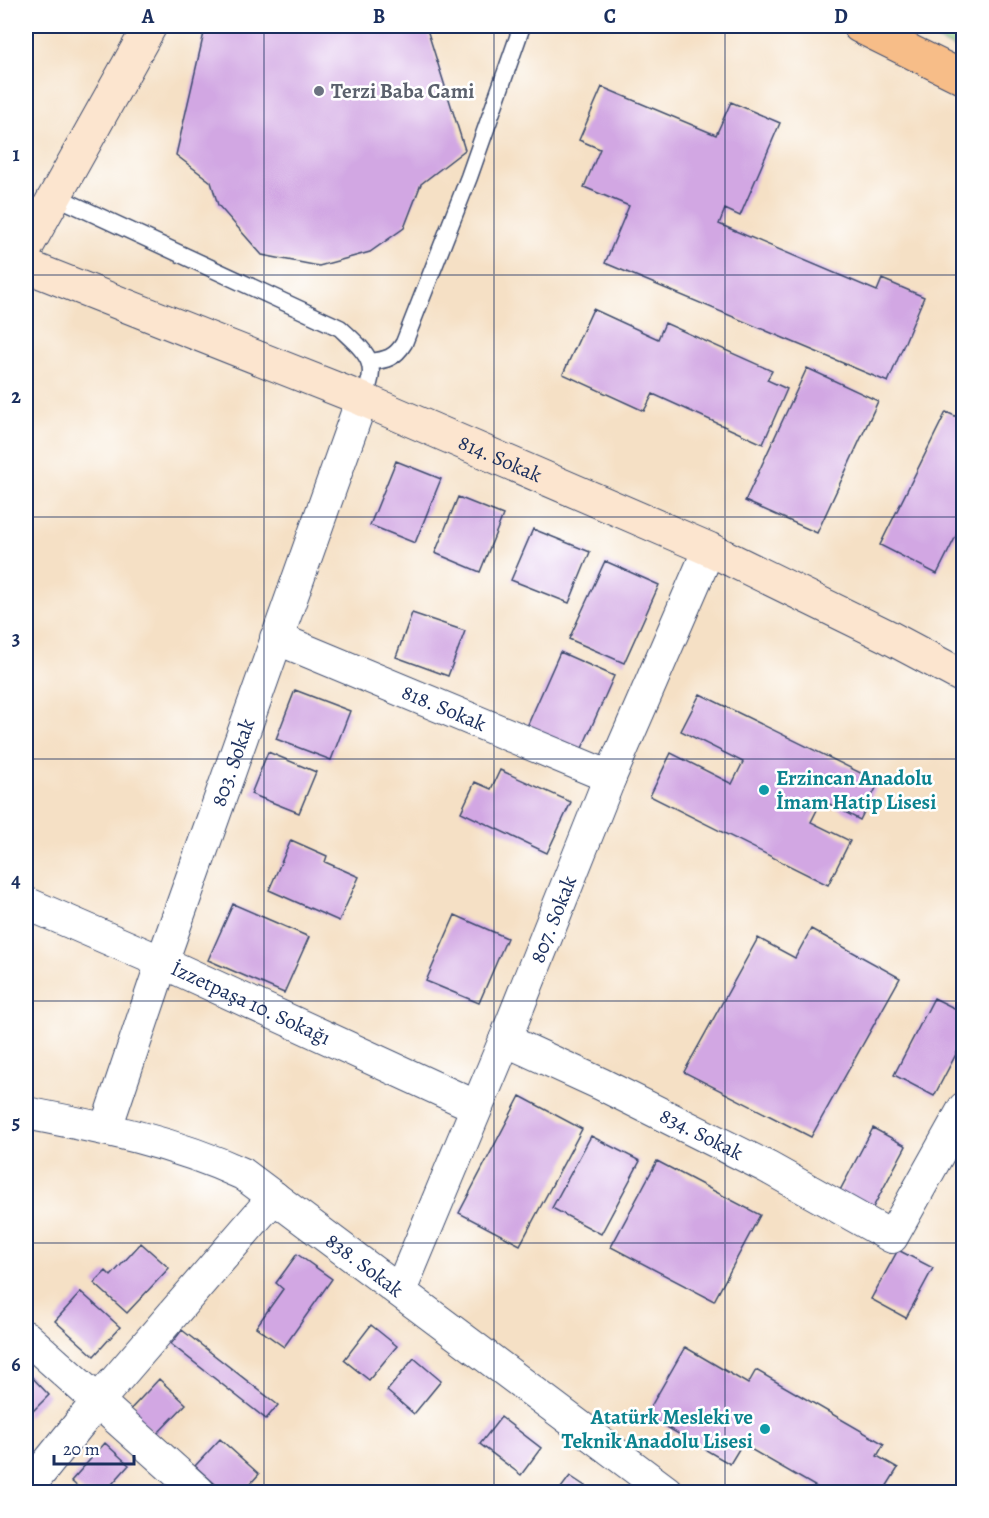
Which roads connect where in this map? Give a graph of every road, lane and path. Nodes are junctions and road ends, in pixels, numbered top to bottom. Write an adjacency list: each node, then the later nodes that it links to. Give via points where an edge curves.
1 (150, 26): 5 (street)
2 (522, 26): 8 (lane, via 404,344 386,360)
3 (859, 26): 4 (main road)
4 (963, 78)
5 (53, 195): 6 (street); 8 (lane, via 340,328 367,353)
6 (26, 248)
7 (26, 266): 9 (street, 814. Sokak)
8 (370, 362): 9 (lane, via 370,380)
9 (362, 399): 10 (street, 814. Sokak); 11 (street, 803. Sokak)
10 (709, 549): 12 (street, 814. Sokak); 13 (street, 807. Sokak)
11 (276, 638): 13 (street, 818. Sokak); 15 (street, 803. Sokak)
12 (963, 677)
13 (610, 777): 16 (street, 807. Sokak)
14 (26, 903): 15 (street, İzzetpaşa 10. Sokağı)
15 (162, 962): 17 (street, İzzetpaşa 10. Sokağı); 20 (street, 803. Sokak)
16 (505, 1040): 17 (street, 807. Sokak); 18 (street, 834. Sokak, via 767,1167 892,1237)
17 (476, 1106): 22 (street, 807. Sokak)
18 (963, 1108)
19 (26, 1113): 20 (street, 838. Sokak)
20 (106, 1128): 21 (street, 838. Sokak, via 170,1144 212,1160 243,1174)
21 (274, 1197): 22 (street, 838. Sokak); 24 (street)
22 (400, 1291): 27 (street, 838. Sokak)
23 (26, 1337): 24 (street)
24 (97, 1402): 25 (street); 26 (street)
25 (26, 1490)
26 (199, 1492)
27 (667, 1492)

